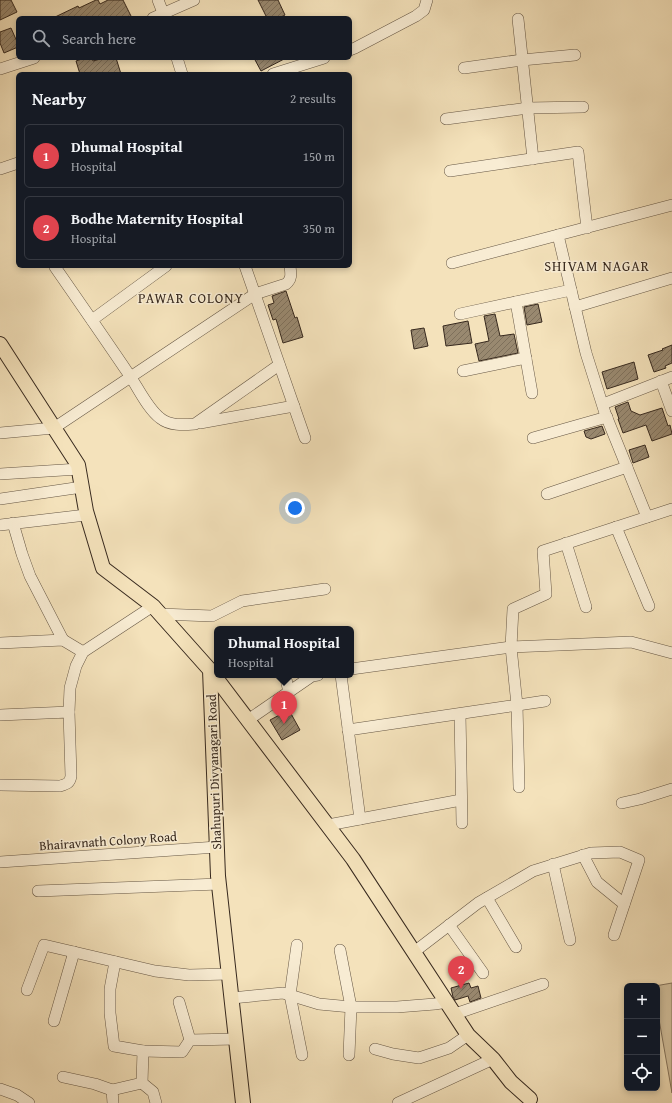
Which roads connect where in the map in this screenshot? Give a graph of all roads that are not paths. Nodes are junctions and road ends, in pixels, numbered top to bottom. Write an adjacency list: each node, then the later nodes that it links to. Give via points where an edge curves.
1 (158, 0): 4 (street)
2 (194, 0): 4 (street)
3 (427, 0): 6 (street, via 424,10 416,16)
4 (160, 16)
5 (518, 18): 11 (street)
6 (352, 49)
7 (575, 55): 11 (street)
8 (28, 60): 13 (street)
9 (178, 60): 14 (street)
10 (318, 60): 15 (street)
11 (522, 60): 12 (street); 17 (street)
12 (464, 68)
13 (0, 70)
14 (181, 72)
15 (280, 72)
16 (583, 107): 17 (street)
17 (528, 108): 18 (street); 19 (street)
18 (446, 119)
19 (534, 159): 22 (street); 24 (street, via 578,152)
20 (16, 164): 21 (street)
21 (0, 169)
22 (450, 171)
23 (672, 205): 24 (street)
24 (587, 228): 25 (street)
25 (558, 235): 26 (street); 32 (street)
26 (452, 263)
27 (56, 268): 37 (street)
28 (163, 268): 37 (street)
29 (246, 268): 33 (street)
30 (290, 268): 33 (street, via 291,277 286,284)
31 (672, 278): 35 (street)
32 (571, 290): 34 (street); 35 (street)
33 (254, 294): 40 (street); 42 (street)
34 (516, 302): 36 (street); 39 (street)
35 (575, 307): 46 (street, via 586,353)
36 (460, 314)
37 (92, 320): 42 (street)
38 (0, 344): 51 (main road)
39 (526, 358): 41 (street); 45 (street)
40 (280, 365): 47 (street); 50 (street)
41 (463, 371)
42 (131, 377): 50 (street, via 161,419 182,425); 51 (street)
43 (672, 377): 44 (street)
44 (661, 381): 46 (street); 48 (street)
45 (532, 393)
46 (603, 404): 49 (street)
47 (294, 406): 50 (street); 53 (street)
48 (672, 411)
49 (607, 417): 54 (street); 55 (street)
50 (195, 424)
51 (54, 428): 52 (street); 56 (main road)
52 (0, 433)
53 (305, 438)
54 (534, 438)
55 (627, 467): 59 (street); 63 (street)
56 (79, 469): 57 (street); 58 (main road)
57 (0, 474)
58 (82, 487): 60 (street); 62 (main road)
59 (547, 494)
60 (0, 499)
61 (672, 510): 63 (street)
62 (86, 514): 64 (street); 71 (main road, via 103,568)
63 (647, 517): 66 (street)
64 (14, 524): 65 (street); 72 (street, via 30,576)
65 (0, 525)
66 (616, 527): 67 (street); 69 (street)
67 (566, 544): 70 (street); 74 (street, via 543,551 546,594 513,609)
68 (325, 589): 71 (street, via 242,601 212,616)
69 (649, 606)
70 (586, 607)
71 (156, 610): 75 (street); 77 (main road)
72 (63, 640): 73 (street); 75 (street)
73 (0, 643)
74 (511, 647): 76 (street, via 631,642); 78 (street); 86 (street)
75 (83, 652): 87 (street, via 70,688)
76 (672, 653)
77 (210, 670): 79 (main road); 100 (main road, Shahupuri Divyanagari Road)
78 (354, 670)
79 (214, 675)
80 (216, 678): 90 (main road)
81 (287, 678): 84 (street)
82 (309, 678): 84 (street)
83 (341, 678): 91 (street)
84 (289, 692): 90 (street)
85 (545, 701): 86 (street)
86 (517, 705): 88 (street); 93 (street)
87 (69, 712): 89 (street); 92 (street, via 70,781 60,786)
88 (460, 714): 91 (street); 95 (street)
89 (0, 715)
90 (248, 720): 99 (main road)
91 (348, 730): 97 (street)
92 (0, 785)
93 (519, 788)
94 (672, 789): 96 (street)
95 (461, 800): 97 (street); 98 (street)
96 (622, 803)
97 (360, 819): 99 (street)
98 (462, 823)
99 (328, 825): 115 (main road)
100 (217, 847): 102 (street, Bhairavnath Colony Road); 104 (main road, Shahupuri Divyanagari Road)
101 (583, 856): 103 (street); 107 (street, via 597,882); 107 (street, via 591,853 620,852 639,860)
102 (0, 862)
103 (553, 864): 106 (street, via 533,871); 110 (street)
104 (219, 884): 105 (street); 118 (main road, Shahupuri Divyanagari Road)
105 (38, 891)
106 (487, 898): 108 (street); 112 (street)
107 (624, 904): 109 (street)
108 (449, 925): 115 (street); 117 (street)
109 (614, 935)
110 (570, 940)
111 (297, 945): 121 (street)
112 (516, 947)
113 (340, 950): 125 (street)
114 (74, 952): 116 (street); 120 (street, via 44,945); 127 (street)
115 (414, 952): 124 (main road)
116 (115, 962): 118 (street, via 189,975); 132 (street, via 110,989 114,1046)
117 (483, 973)
118 (229, 974): 122 (main road, Shahupuri Divyanagari Road)
119 (543, 984): 126 (street)
120 (28, 990)
121 (290, 995): 122 (street, via 283,993); 125 (street, via 319,1004); 133 (street)
122 (232, 998): 129 (main road, Shahupuri Divyanagari Road)
123 (179, 1002): 130 (street)
124 (447, 1002): 125 (street, via 397,1007); 126 (main road)
125 (351, 1007): 134 (street)
126 (455, 1014): 128 (main road)
127 (54, 1021)
128 (468, 1035): 131 (street, via 449,1048 419,1058); 135 (main road)
129 (236, 1039): 130 (street); 144 (main road, Shahupuri Divyanagari Road)
130 (190, 1040): 132 (street, via 182,1052)
131 (375, 1049)
132 (143, 1051): 137 (street)
133 (302, 1055)
134 (350, 1055)
135 (493, 1059): 140 (main road, via 511,1082); 145 (street)
136 (63, 1077): 139 (street)
137 (142, 1083): 139 (street); 143 (street, via 153,1092)
138 (0, 1089): 141 (street)
139 (112, 1090): 142 (street)
140 (532, 1101)
141 (29, 1103)
142 (112, 1103)
143 (156, 1103)
144 (243, 1103)
145 (398, 1103)

